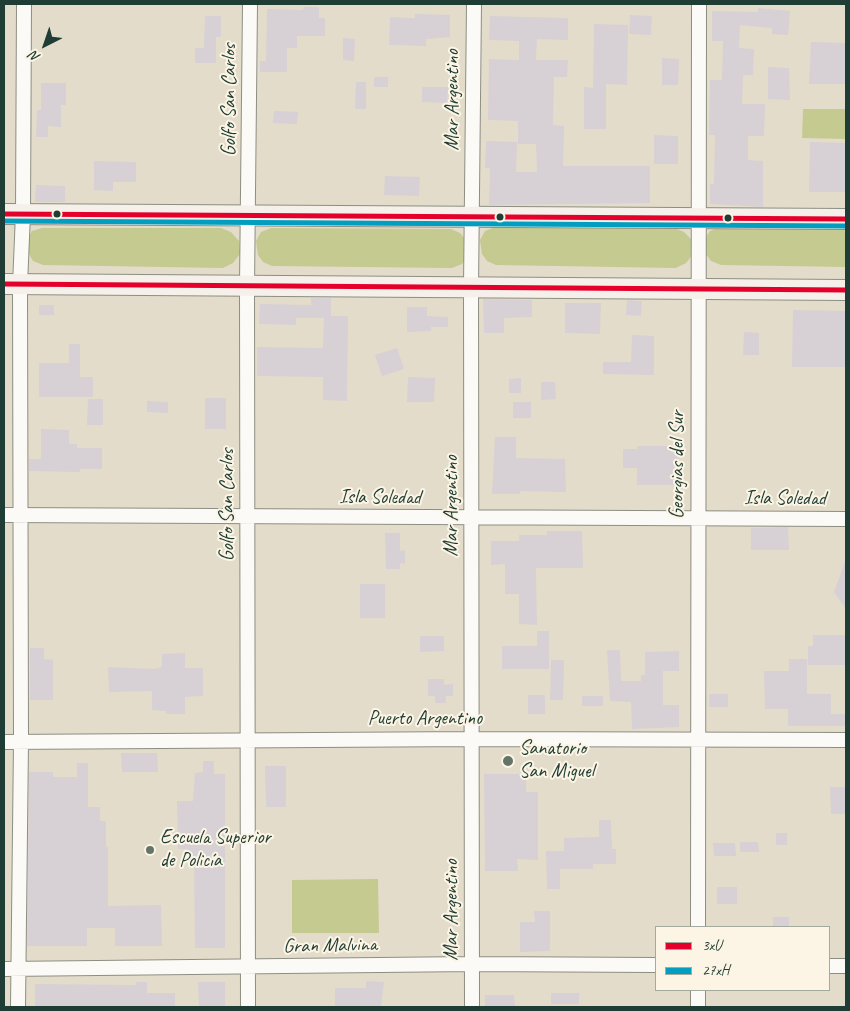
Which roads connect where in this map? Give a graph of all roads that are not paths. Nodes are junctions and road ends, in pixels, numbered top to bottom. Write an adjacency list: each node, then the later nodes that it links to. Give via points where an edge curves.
1 (24, 4): 5 (street)
2 (250, 4): 6 (street, Golfo San Carlos)
3 (474, 4): 7 (street, Mar Argentino)
4 (699, 4): 8 (street, Georgias del Sur)
5 (14, 214): 6 (main road); 10 (street)
6 (249, 215): 7 (main road); 11 (street, Golfo San Carlos)
7 (472, 217): 8 (main road); 12 (street, Mar Argentino)
8 (699, 218): 9 (main road); 13 (street, Georgias del Sur)
9 (846, 219)
10 (12, 284): 11 (main road); 16 (street)
11 (247, 286): 12 (main road); 17 (street, Golfo San Carlos)
12 (471, 287): 13 (main road); 18 (street, Mar Argentino)
13 (699, 289): 14 (main road); 19 (street, Georgias del Sur)
14 (846, 290)
15 (4, 515): 16 (street, Isla Soledad)
16 (19, 515): 17 (street, Isla Soledad); 26 (street)
17 (248, 517): 18 (street, Isla Soledad); 23 (street, Golfo San Carlos)
18 (472, 518): 19 (street, Isla Soledad); 21 (street, Mar Argentino)
19 (698, 519): 20 (street, Isla Soledad); 22 (street, Georgias del Sur)
20 (846, 519)
21 (472, 739): 22 (street, Puerto Argentino); 23 (street, Puerto Argentino); 28 (street, Mar Argentino)
22 (700, 739): 24 (street, Puerto Argentino); 27 (street, Georgias del Sur)
23 (247, 740): 26 (street, Puerto Argentino); 32 (street, Golfo San Carlos)
24 (846, 740)
25 (4, 742): 26 (street, Puerto Argentino)
26 (21, 742): 34 (street)
27 (698, 926)
28 (472, 964): 29 (street, Gran Malvina); 32 (street, Gran Malvina); 38 (street, Mar Argentino)
29 (655, 965)
30 (830, 966): 31 (street)
31 (846, 966)
32 (247, 967): 34 (street, Gran Malvina); 37 (street, Golfo San Carlos)
33 (4, 969): 34 (street, Gran Malvina)
34 (18, 969): 36 (street)
35 (698, 991): 39 (street)
36 (18, 1007)
37 (248, 1007)
38 (472, 1007)
39 (698, 1007)

